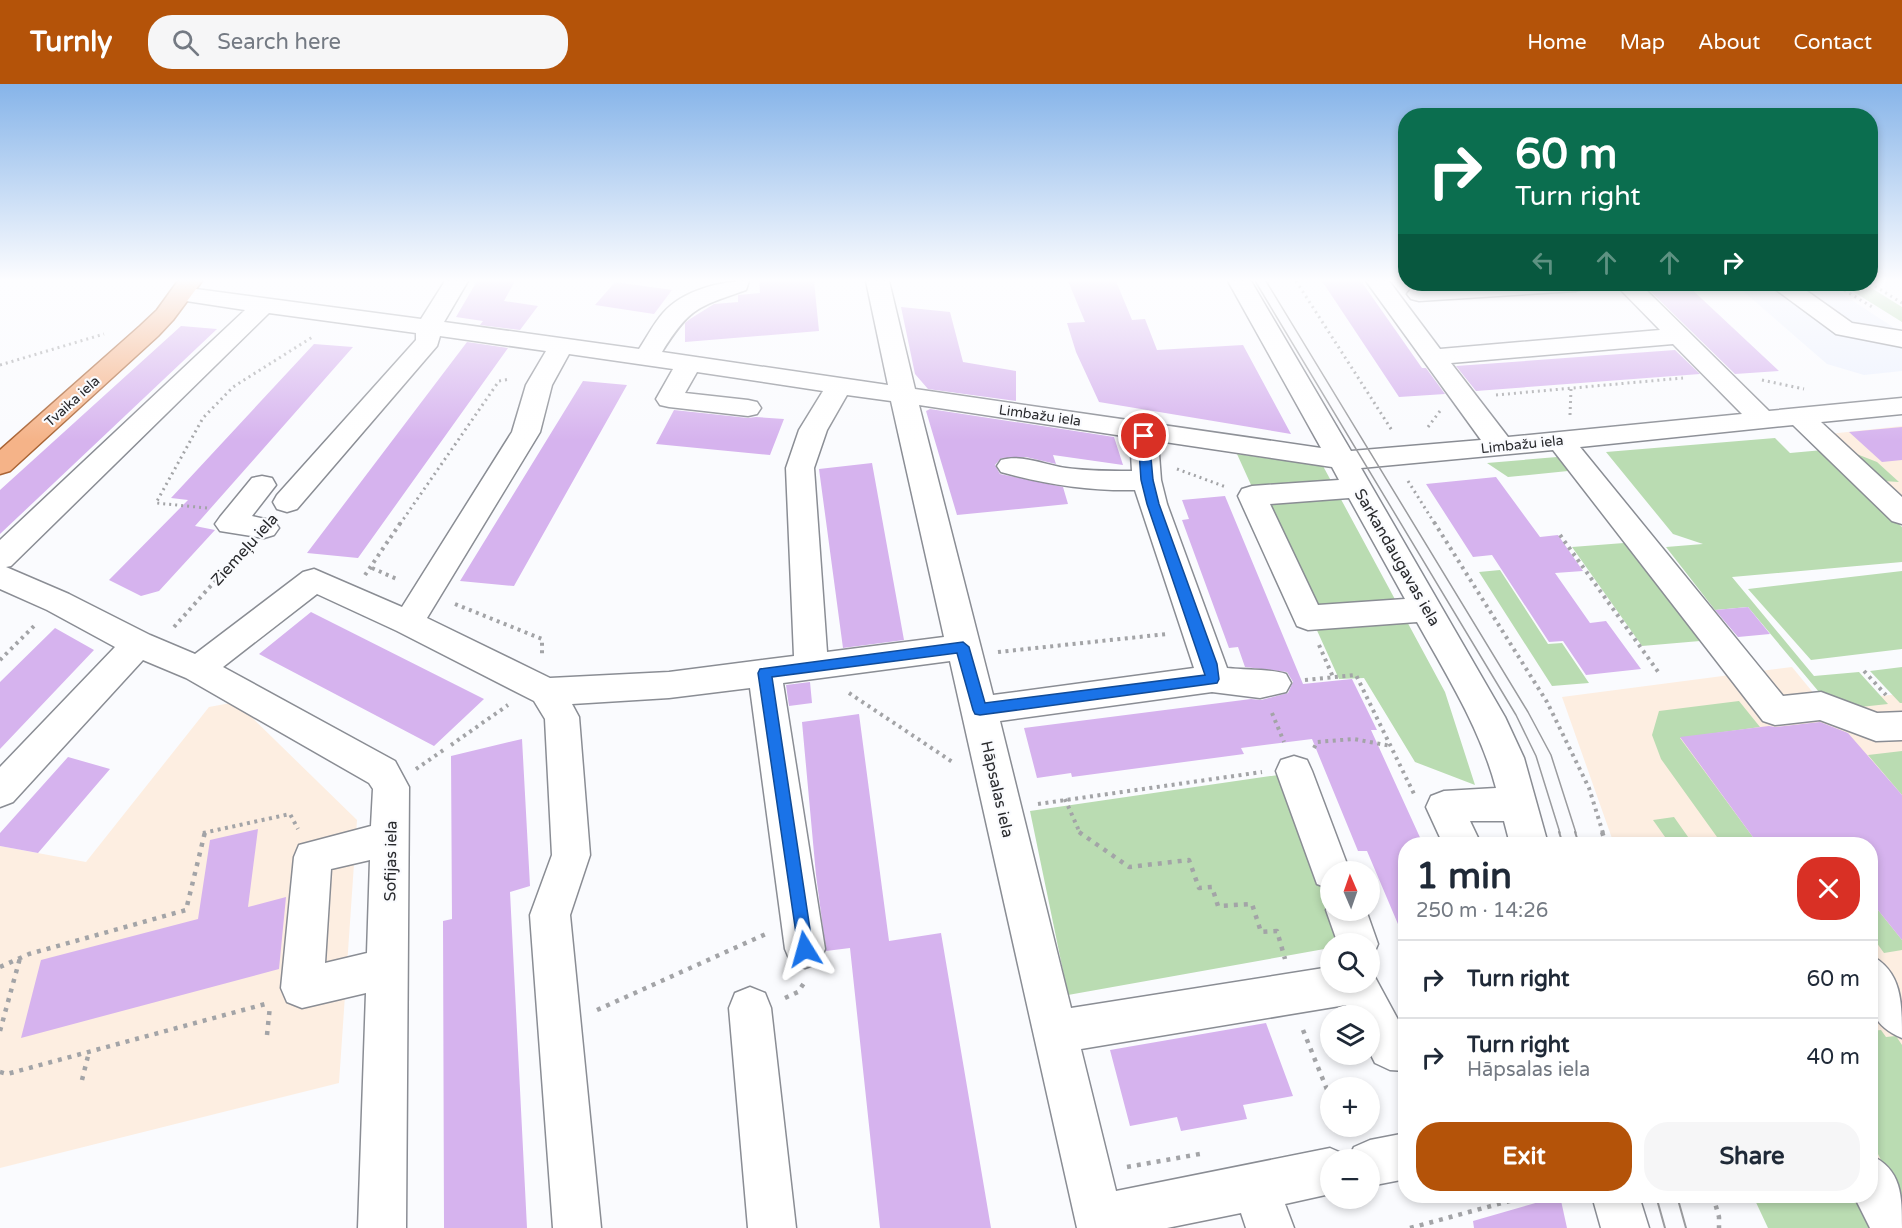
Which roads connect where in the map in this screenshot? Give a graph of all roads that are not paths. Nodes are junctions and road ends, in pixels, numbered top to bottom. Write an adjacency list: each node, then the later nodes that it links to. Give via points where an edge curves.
1 (144, 334): 25 (main road, Tvaika iela)
2 (233, 334): 32 (street)
3 (428, 334): 29 (street, Ziemeļu iela, via 428,341)
4 (475, 334): 12 (street, Limbažu iela)
5 (661, 334): 13 (street)
6 (890, 334): 17 (street, Hāpsalas iela)
7 (1271, 334): 24 (street, Sarkandaugavas iela)
8 (1416, 334): 14 (street)
9 (1883, 334): 11 (street)
10 (1681, 336): 14 (street); 21 (street)
11 (1902, 340)
12 (561, 346): 13 (street, Limbažu iela); 35 (street, via 539,384 526,432)
13 (646, 357): 15 (street, Limbažu iela)
14 (1433, 357): 23 (street)
15 (689, 363): 16 (street, Limbažu iela); 19 (street, via 669,399)
16 (839, 386): 17 (street, Limbažu iela); 38 (street, via 813,430 800,468)
17 (903, 395): 24 (street, Limbažu iela); 37 (street, Hāpsalas iela)
18 (1902, 406): 20 (street, Limbažu iela)
19 (748, 408)
20 (1800, 417): 21 (street, Limbažu iela); 30 (street)
21 (1763, 420): 22 (street, Limbažu iela)
22 (1565, 429): 23 (street, Limbažu iela); 45 (street, via 1775,711 1821,706 1876,727)
23 (1500, 447): 24 (street, Limbažu iela)
24 (1343, 460): 28 (street, Sarkandaugavas iela)
25 (0, 465)
26 (1011, 466): 41 (street, via 1100,481 1145,458 1153,504)
27 (262, 485): 31 (street, via 230,524)
28 (1359, 488): 34 (street, Sarkandaugavas iela); 34 (street, via 1252,496 1308,618)
29 (287, 502)
30 (1902, 514)
31 (264, 528)
32 (0, 558)
33 (0, 576): 36 (street, Sofijas iela)
34 (1428, 609): 48 (street, Sarkandaugavas iela, via 1488,717 1506,758)
35 (408, 623): 39 (street, via 314,580); 43 (street)
36 (138, 644): 39 (street, Sofijas iela); 47 (street)
37 (964, 651): 38 (street); 44 (street, Hāpsalas iela)
38 (812, 667): 40 (street)
39 (198, 669): 51 (street, Sofijas iela, via 382,772 392,793)
40 (765, 673): 43 (street, via 669,685); 53 (street)
41 (1212, 679): 42 (street); 44 (street)
42 (1267, 684)
43 (546, 692): 70 (street, via 562,717 571,855 550,915)
44 (980, 710): 60 (street, Hāpsalas iela)
45 (1902, 726)
46 (1284, 763): 52 (street)
47 (0, 791)
48 (1520, 807): 49 (street, via 1444,807); 50 (street, Sarkandaugavas iela)
49 (1459, 837)
50 (1527, 837)
51 (391, 838): 54 (street, Sofijas iela); 54 (street, via 313,857 286,995)
52 (1326, 861)
53 (803, 934)
54 (388, 968): 69 (street, Sofijas iela)
55 (1320, 982): 60 (street, via 1288,993)
56 (1878, 986): 59 (street)
57 (1367, 993): 61 (street, via 1390,1048)
58 (750, 1010): 71 (street)
59 (1902, 1017)
60 (1054, 1032): 68 (street, Hāpsalas iela)
61 (1398, 1048)
62 (1398, 1158): 63 (street)
63 (1380, 1161)
64 (1320, 1177): 67 (street)
65 (1878, 1193): 73 (street)
66 (1619, 1203): 72 (street)
67 (1262, 1208): 68 (street)
68 (1100, 1223)
69 (382, 1228)
70 (577, 1228)
71 (772, 1228)
72 (1624, 1228)
73 (1896, 1228)

